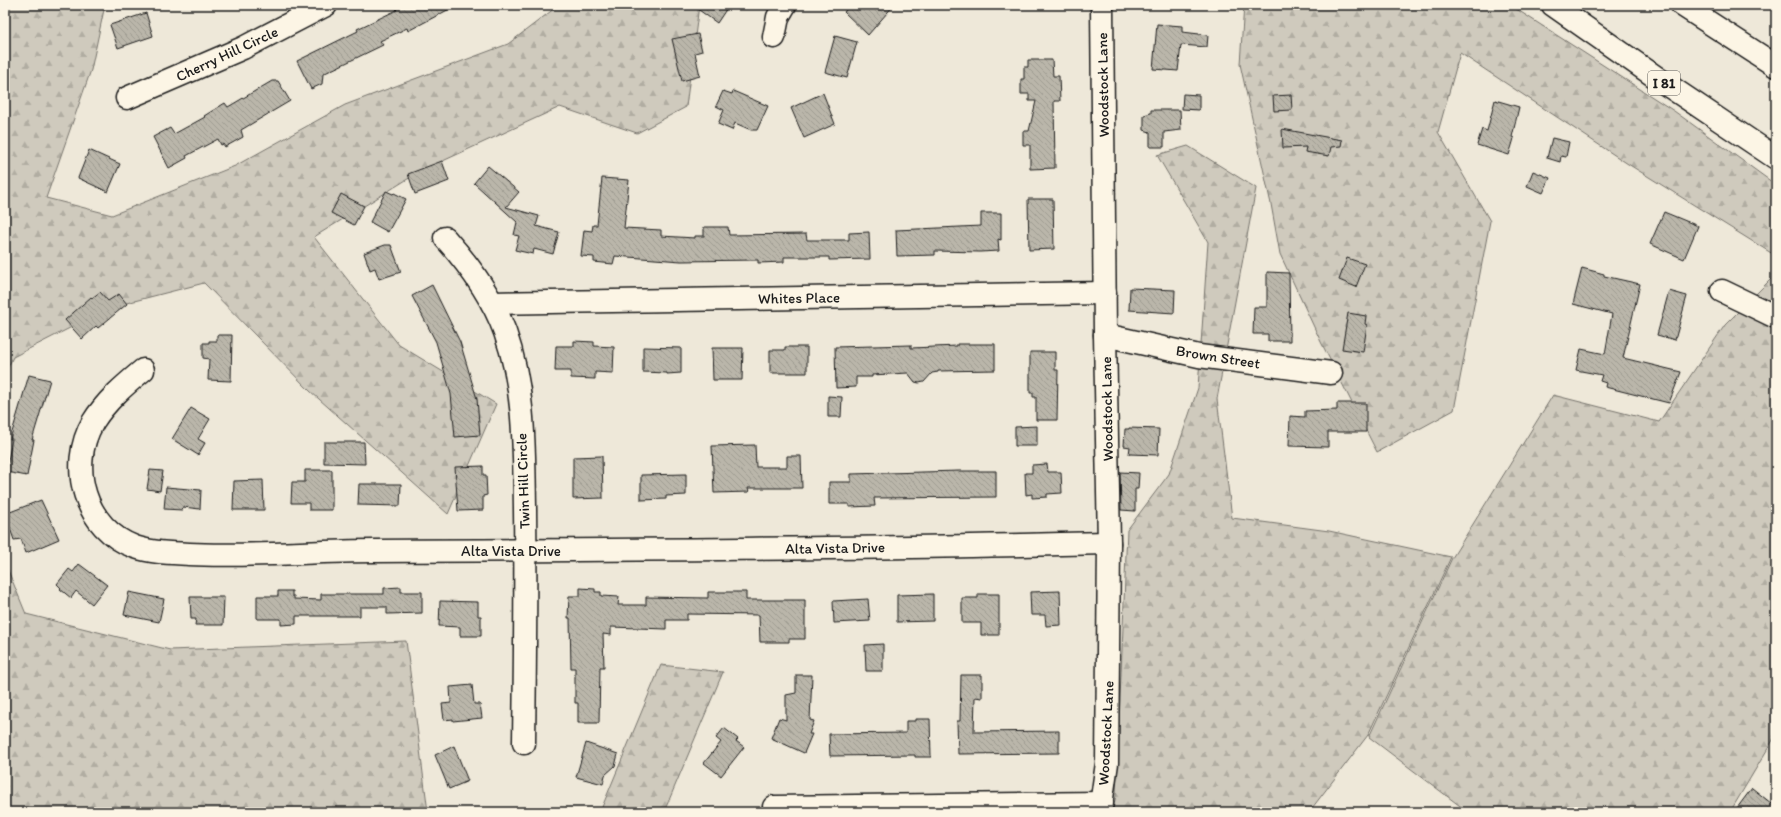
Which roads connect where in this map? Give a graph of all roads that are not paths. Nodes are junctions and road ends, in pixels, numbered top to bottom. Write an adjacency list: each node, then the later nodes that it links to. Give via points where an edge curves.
1 (326, 5): 8 (main road, Cherry Hill Circle, via 243,48)
2 (785, 5): 6 (main road, via 778,17)
3 (1102, 5): 12 (main road, Woodstock Lane)
4 (1554, 5): 9 (main road, I 81)
5 (1682, 5): 7 (main road)
6 (774, 37)
7 (1776, 66)
8 (127, 98)
9 (1776, 158)
10 (445, 238): 13 (main road, Twin Hill Circle, via 466,263)
11 (1722, 291): 14 (main road)
12 (1105, 293): 13 (main road, Whites Place); 15 (main road, Woodstock Lane)
13 (492, 303): 19 (main road, Twin Hill Circle, via 514,362 520,394)
14 (1776, 317)
15 (1105, 334): 17 (main road, Brown Street, via 1199,356); 18 (main road, Woodstock Lane)
16 (143, 370): 19 (main road, Alta Vista Drive, via 102,408 92,425 81,463 83,487 89,506 100,522 116,537 133,546 151,552 210,555 362,551)
17 (1331, 373)
18 (1110, 543): 19 (main road, Alta Vista Drive); 22 (main road, Woodstock Lane, via 1108,763)
19 (526, 551): 20 (main road, Twin Hill Circle)
20 (524, 743)
21 (774, 807): 22 (main road)
22 (1101, 808)

